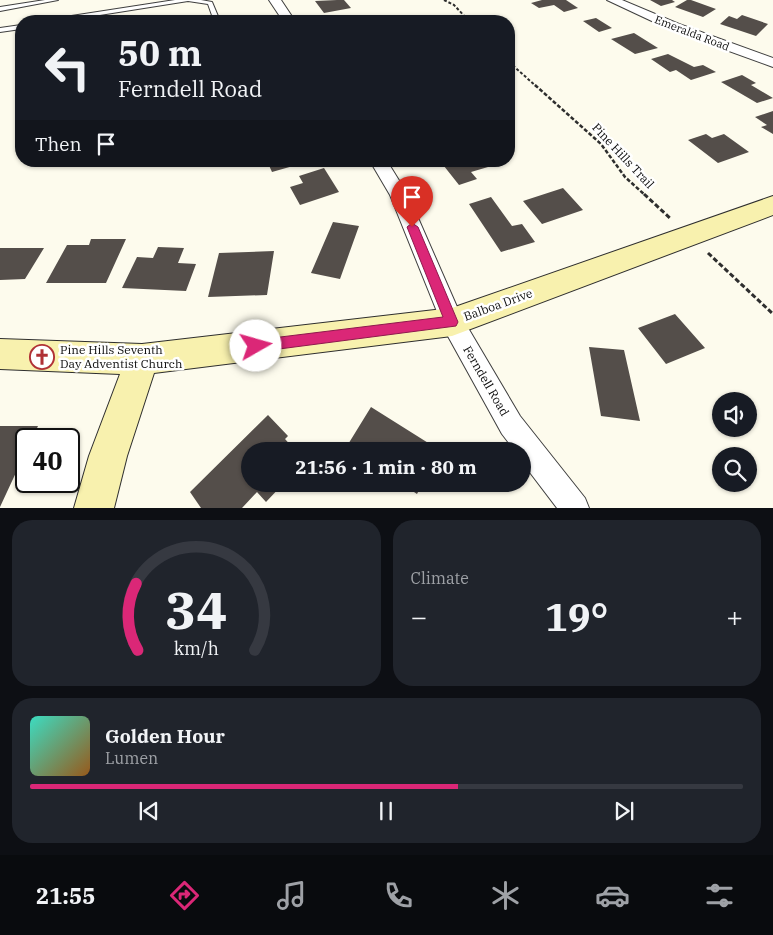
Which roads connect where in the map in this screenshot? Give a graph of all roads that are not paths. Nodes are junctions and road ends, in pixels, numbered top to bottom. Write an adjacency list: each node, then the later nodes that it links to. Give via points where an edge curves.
1 (55, 0): 6 (lane)
2 (188, 0): 5 (lane); 7 (lane)
3 (276, 0): 9 (street)
4 (613, 0): 12 (street, Emeralda Road)
5 (209, 1): 8 (lane)
6 (0, 9)
7 (91, 15)
8 (215, 15)
9 (285, 15)
10 (15, 27): 11 (lane)
11 (0, 30)
12 (773, 63)
13 (382, 167): 15 (street, Ferndell Road, via 399,195)
14 (773, 205): 15 (street, Balboa Drive)
15 (452, 322): 17 (street, Balboa Drive); 19 (street, Ferndell Road, via 511,425)
16 (0, 354): 17 (street, Balboa Drive)
17 (142, 359): 18 (street, via 108,456)
18 (94, 508)
19 (575, 508)

